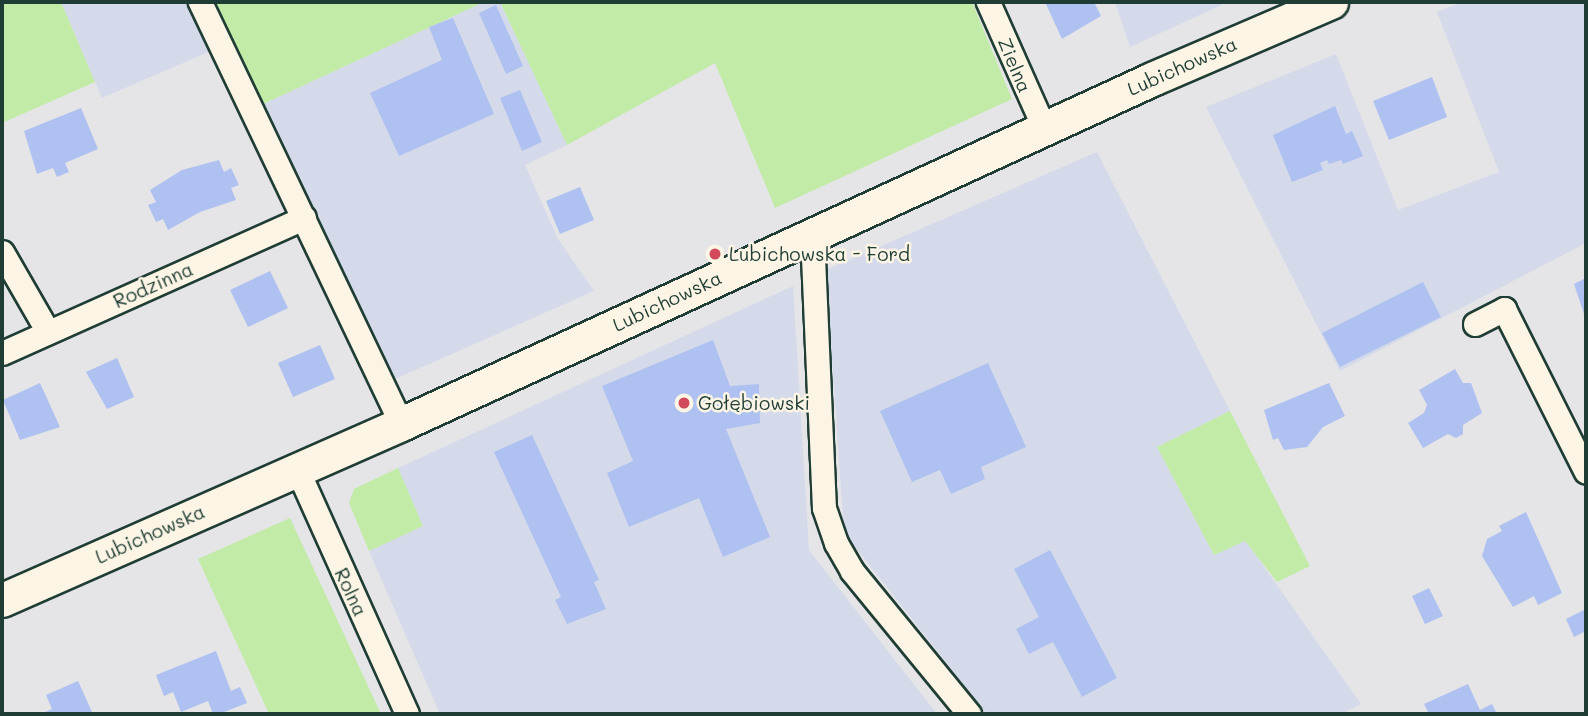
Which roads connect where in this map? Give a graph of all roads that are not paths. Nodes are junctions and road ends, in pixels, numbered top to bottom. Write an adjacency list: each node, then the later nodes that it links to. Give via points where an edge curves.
1 (200, 2): 5 (street)
2 (988, 2): 4 (street, Zielna)
3 (1331, 2): 4 (street, Lubichowska)
4 (1044, 128): 6 (street, Lubichowska)
5 (304, 218): 9 (street, Rodzinna); 11 (street)
6 (812, 234): 11 (street, Lubichowska); 16 (street, via 824,508 852,571)
7 (2, 252): 9 (street)
8 (1475, 324): 13 (street, via 1504,309)
9 (48, 332): 10 (street, Rodzinna)
10 (2, 353)
11 (401, 424): 12 (street, Lubichowska)
12 (297, 469): 14 (street, Lubichowska); 15 (street, Rolna)
13 (1586, 472)
14 (2, 600)
15 (407, 714)
16 (969, 714)

